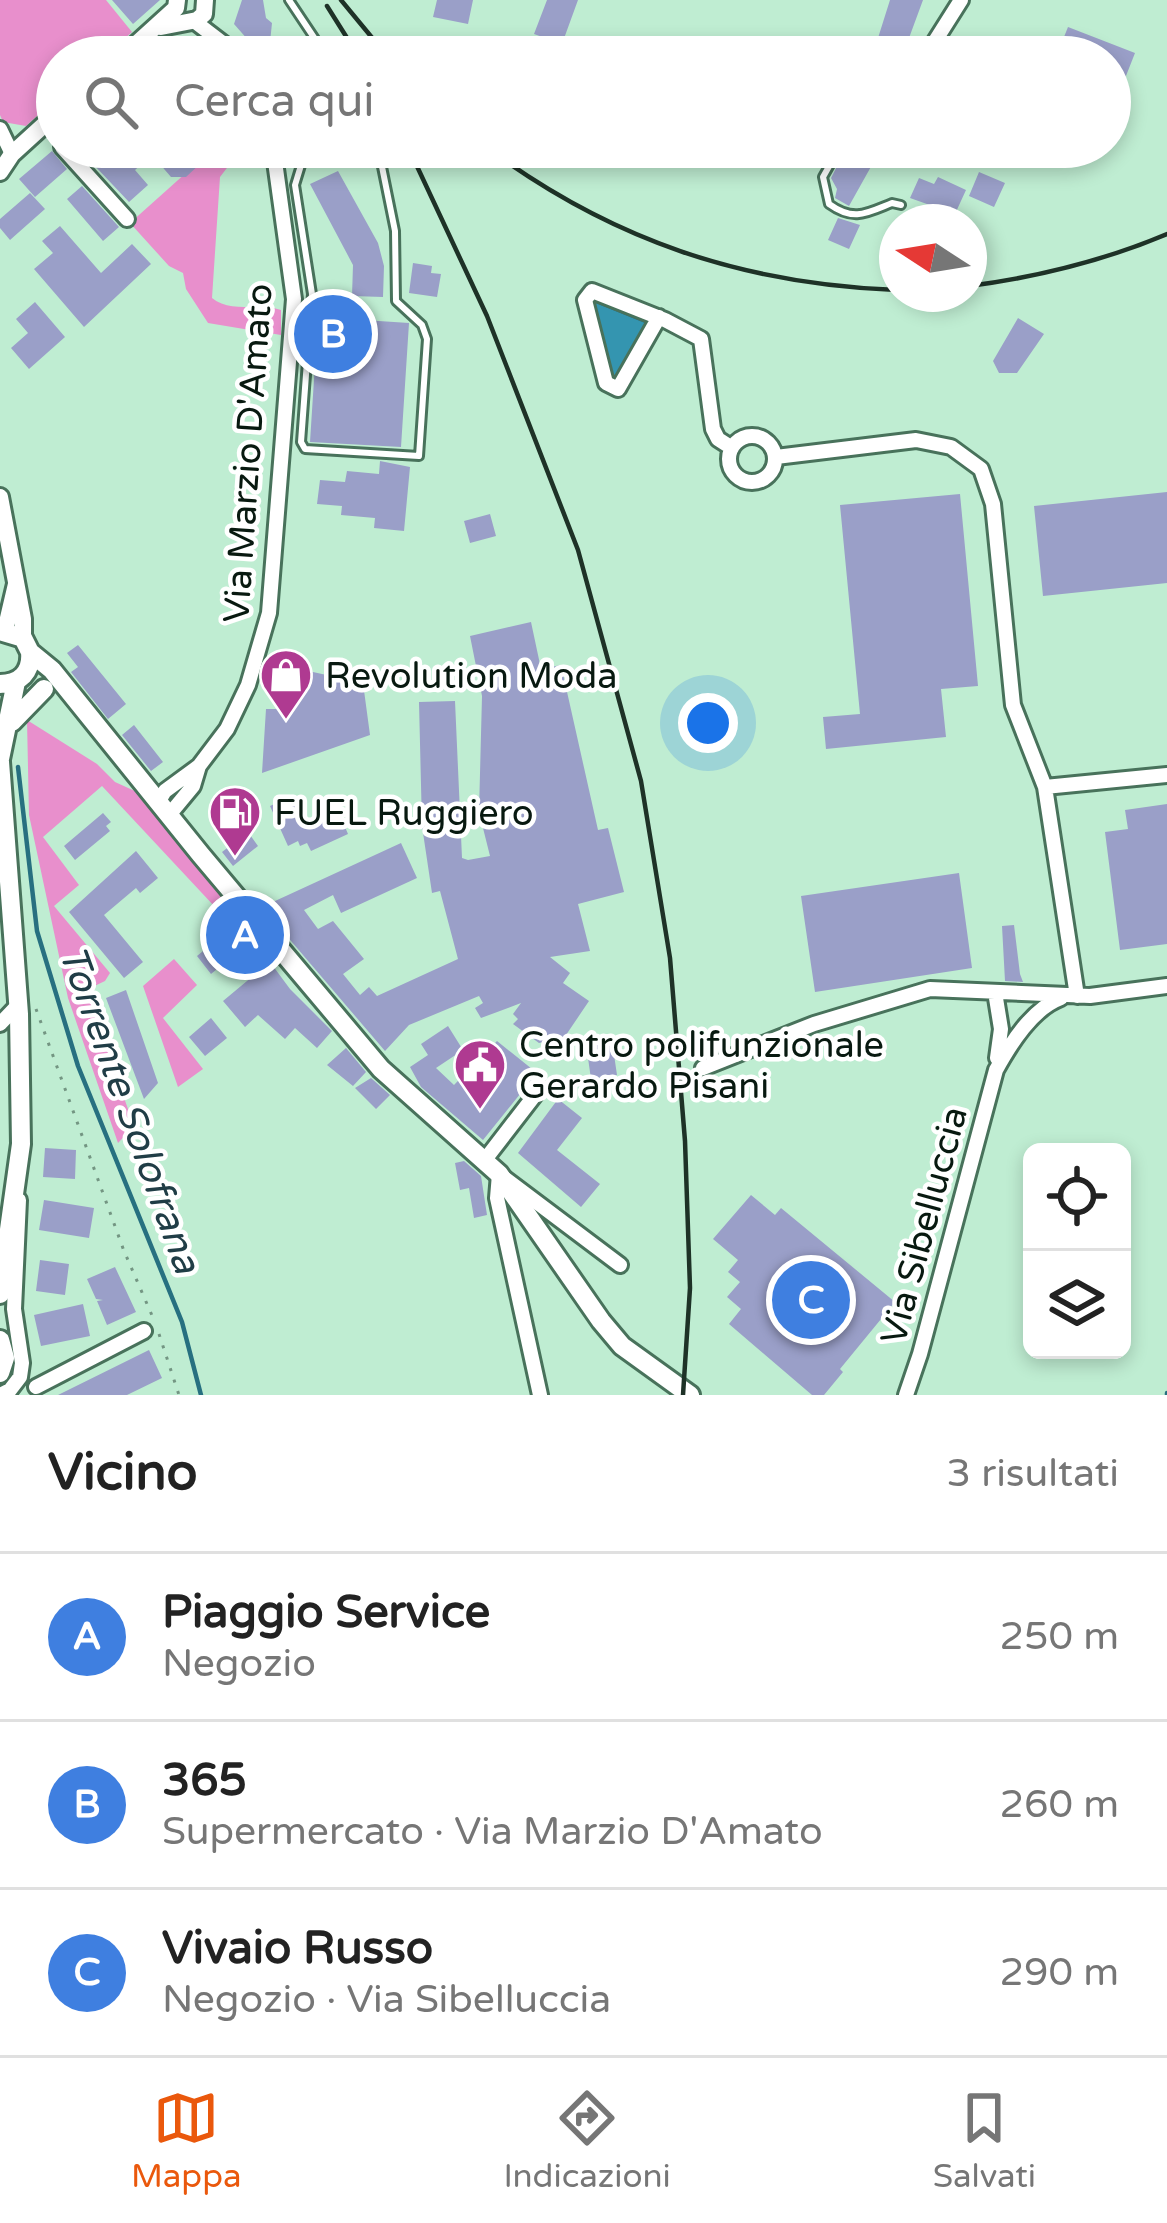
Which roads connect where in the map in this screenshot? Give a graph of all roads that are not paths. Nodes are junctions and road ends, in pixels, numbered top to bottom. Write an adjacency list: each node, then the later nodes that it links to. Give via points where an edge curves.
1 (289, 0): 6 (lane)
2 (962, 0): 7 (street)
3 (190, 10): 4 (street); 5 (street)
4 (146, 36)
5 (216, 36)
6 (312, 36)
7 (939, 36)
8 (0, 129): 10 (street)
9 (36, 132): 10 (street)
10 (13, 154): 16 (street)
11 (80, 168): 18 (street)
12 (278, 168): 19 (street, Via Marzio D'Amato)
13 (300, 168): 19 (lane)
14 (382, 168): 26 (lane, via 395,231 396,301 428,339 419,456 305,449)
15 (828, 168): 17 (lane, via 829,204 866,216)
16 (0, 172)
17 (879, 209)
18 (127, 219)
19 (293, 224): 20 (lane); 21 (street, Via Marzio D'Amato)
20 (309, 276): 21 (lane); 23 (lane)
21 (292, 278): 24 (street, Via Marzio D'Amato)
22 (659, 317): 22 (street, via 618,388 611,387 587,294); 27 (street, via 701,339 713,429)
23 (308, 347): 24 (lane); 26 (lane)
24 (290, 348): 25 (street, Via Marzio D'Amato)
25 (283, 440): 26 (lane); 38 (street, Via Marzio D'Amato, via 261,648 193,786)
26 (301, 442)
27 (732, 448): 28 (street, via 757,436); 28 (street, via 729,463 744,481 766,478)
28 (776, 457): 37 (street, via 916,440 951,447 981,470 994,505 1013,705)
29 (0, 497): 30 (street, via 16,583)
30 (14, 638): 31 (main road, via 29,668); 33 (main road)
31 (12, 682): 32 (main road); 34 (main road)
32 (44, 689): 33 (main road); 34 (main road)
33 (74, 696): 38 (main road)
34 (2, 736): 35 (main road)
35 (0, 760): 39 (main road)
36 (1167, 775): 37 (street)
37 (1045, 787): 44 (street)
38 (164, 808): 49 (main road, via 381,1069)
39 (2, 832): 40 (main road)
40 (3, 889): 43 (main road)
41 (1167, 986): 44 (street)
42 (995, 992): 44 (street); 46 (street, via 902,995); 47 (street, Via Sibelluccia)
43 (17, 996): 45 (street); 50 (main road)
44 (1071, 996): 47 (street, Via Sibelluccia, via 1048,1003)
45 (0, 1024)
46 (703, 1068)
47 (996, 1070): 64 (street, Via Sibelluccia)
48 (538, 1091): 49 (street)
49 (492, 1167): 51 (main road); 52 (street); 55 (street)
50 (16, 1184): 53 (main road); 59 (street)
51 (526, 1212): 52 (street); 63 (main road, via 622,1346)
52 (505, 1231): 62 (street)
53 (8, 1232): 54 (main road); 56 (main road)
54 (0, 1253)
55 (620, 1265)
56 (0, 1294)
57 (144, 1331): 60 (street)
58 (0, 1340): 59 (main road)
59 (14, 1371): 60 (street); 61 (street)
60 (38, 1391)
61 (0, 1395)
62 (541, 1395)
63 (690, 1395)
64 (905, 1395)

